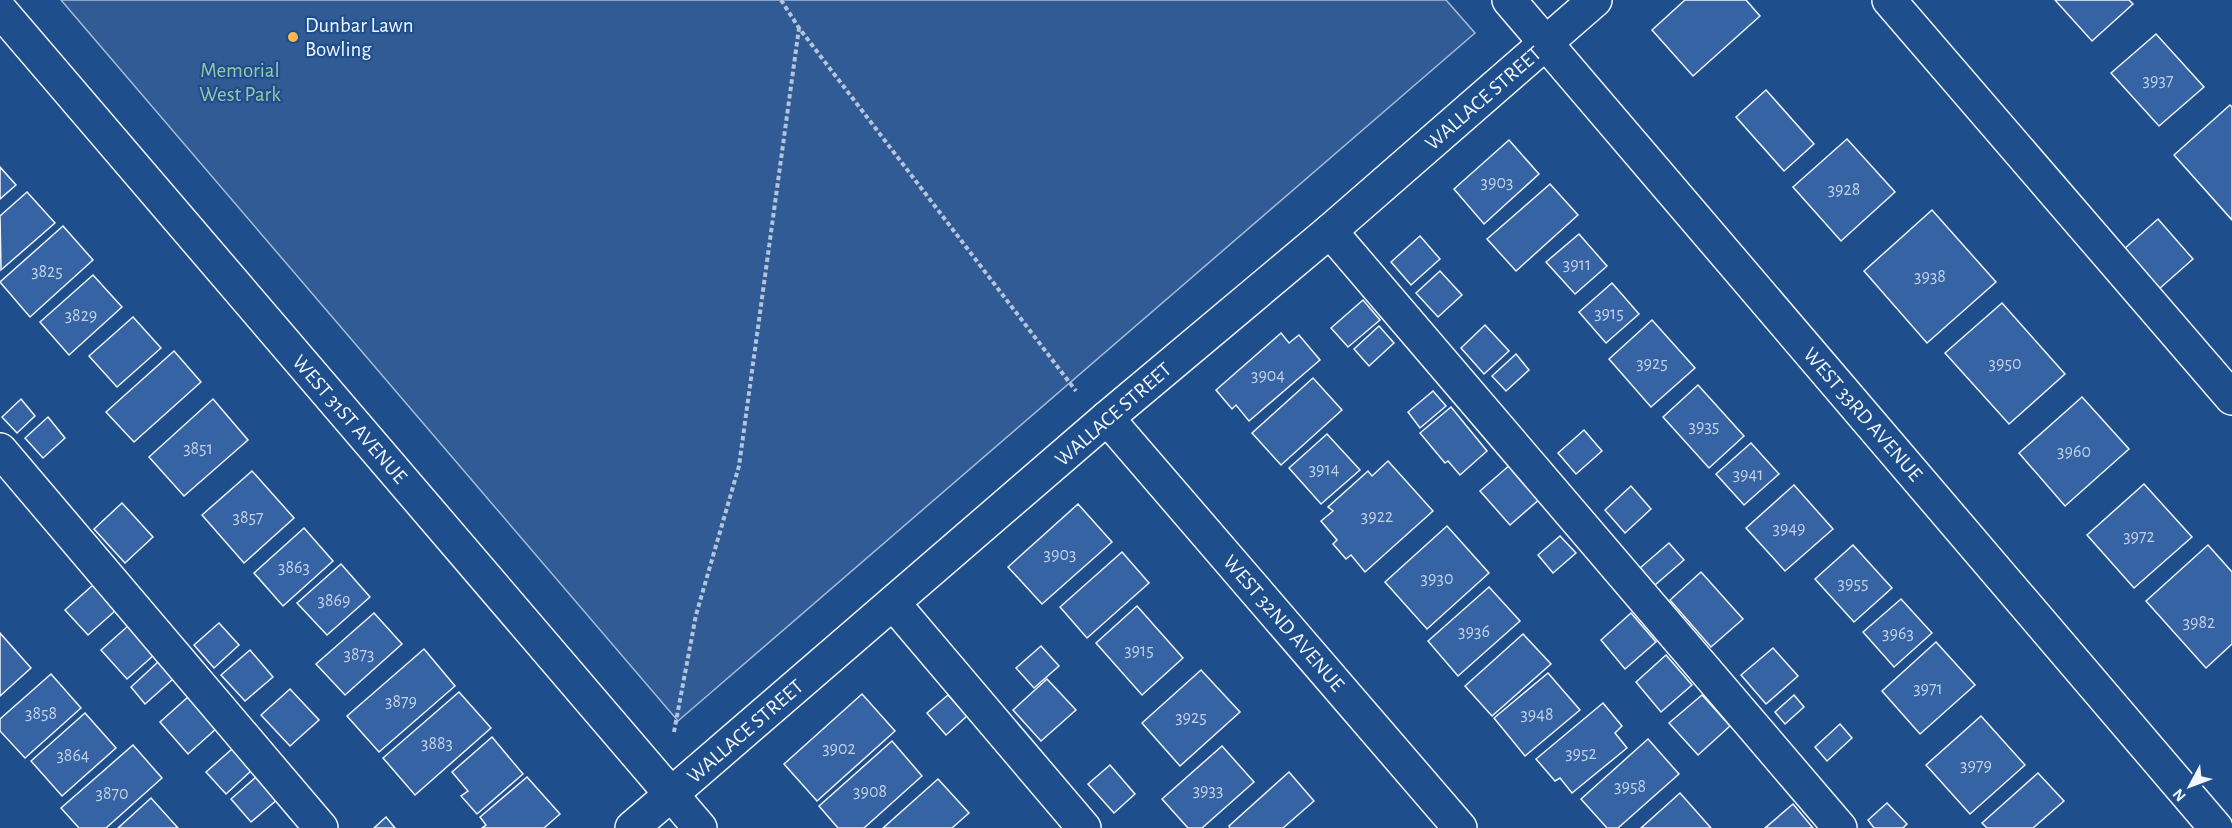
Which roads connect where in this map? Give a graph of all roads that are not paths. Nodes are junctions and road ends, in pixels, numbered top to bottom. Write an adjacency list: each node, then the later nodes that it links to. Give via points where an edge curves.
1 (1509, 0): 5 (street, WEST 33RD AVENUE)
2 (1595, 0): 5 (street, WALLACE STREET)
3 (1890, 0): 7 (street)
4 (0, 10): 11 (street, WEST 31ST AVENUE)
5 (1546, 43): 6 (street, WALLACE STREET); 18 (street, WEST 33RD AVENUE)
6 (1330, 231): 8 (street, WALLACE STREET); 17 (street)
7 (2232, 398)
8 (1107, 418): 10 (street, WALLACE STREET); 16 (street, WEST 32ND AVENUE)
9 (0, 450): 12 (street)
10 (893, 603): 11 (street, WALLACE STREET); 15 (street)
11 (671, 795): 13 (street, WALLACE STREET); 14 (street, WEST 31ST AVENUE)
12 (321, 828)
13 (632, 828)
14 (700, 828)
15 (1084, 828)
16 (1460, 828)
17 (1840, 828)
18 (2216, 828)

